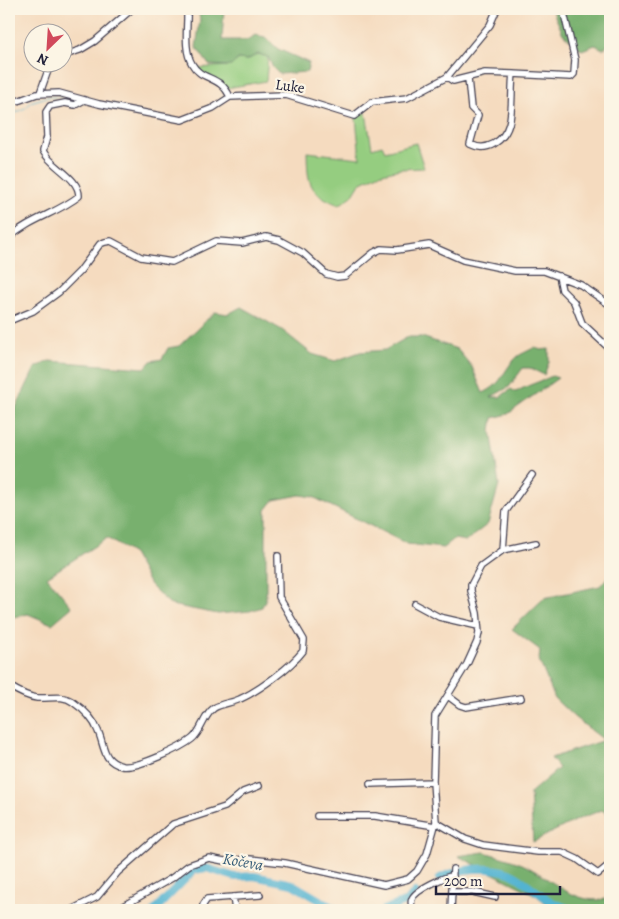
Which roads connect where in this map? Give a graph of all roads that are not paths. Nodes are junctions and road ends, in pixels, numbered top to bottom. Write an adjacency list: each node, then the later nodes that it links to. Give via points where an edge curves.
1 (132, 9): 5 (street, via 95,42)
2 (187, 9): 11 (street, via 187,47 192,64 200,73 224,85)
3 (497, 9): 8 (street, Luke, via 490,25)
4 (563, 9): 7 (street, via 574,60 573,76)
5 (72, 53)
6 (47, 72): 10 (street)
7 (513, 74): 9 (street, via 485,73); 9 (street, via 509,124 502,136 490,146 477,148 470,144 478,115 471,108)
8 (447, 77): 9 (street, via 453,81); 11 (street, Luke, via 407,98 372,102 354,116 286,95)
9 (468, 79)
10 (40, 93): 12 (street, Luke, via 58,93); 13 (street)
11 (230, 97): 12 (street, Luke, via 213,108 182,120)
12 (84, 100): 14 (street, via 75,105 50,106 46,112 47,138 43,151 56,168 75,182 79,196 26,224)
13 (9, 104)
14 (9, 238)
15 (560, 276): 16 (street, via 581,284); 17 (street, via 544,270 516,271 463,260 429,245 382,249 372,253 345,276 337,277 326,274 303,253 266,237 242,243 216,241 172,262 141,257 111,241 100,244 59,292 33,311); 18 (street, via 562,290 574,302 582,323)
16 (610, 305)
17 (9, 321)
18 (610, 349)
19 (532, 475): 21 (street, via 506,511)
20 (536, 543): 21 (street)
21 (502, 550): 24 (street, via 481,566 471,584)
22 (278, 556): 25 (street, via 279,598 305,645 299,656 239,700 215,708 192,739 132,767 122,766 106,758 93,722 73,702 64,697 35,698)
23 (415, 604): 24 (street, via 439,617)
24 (478, 626): 26 (street, via 473,653)
25 (9, 686)
26 (448, 696): 27 (street, via 466,707); 28 (street, via 435,716)
27 (521, 698)
28 (432, 782): 29 (street); 34 (street)
29 (370, 784)
30 (259, 786): 41 (street, via 243,792 225,807 173,824 118,872 97,897)
31 (9, 794): 32 (street)
32 (9, 810): 35 (street)
33 (317, 816): 34 (street, via 375,816)
34 (435, 824): 36 (street, via 483,845 562,852 598,874); 42 (street, via 427,854 417,871 396,884 375,884 263,859 224,861 209,858 189,865)
35 (9, 840)
36 (610, 864)
37 (453, 892): 40 (street); 45 (street, via 453,872 414,895); 46 (street)
38 (260, 895): 39 (street)
39 (233, 897): 43 (street, via 207,899 203,904); 44 (street)
40 (496, 897)
41 (72, 910)
42 (116, 910)
43 (204, 910)
44 (235, 910)
45 (413, 910)
46 (451, 910)

